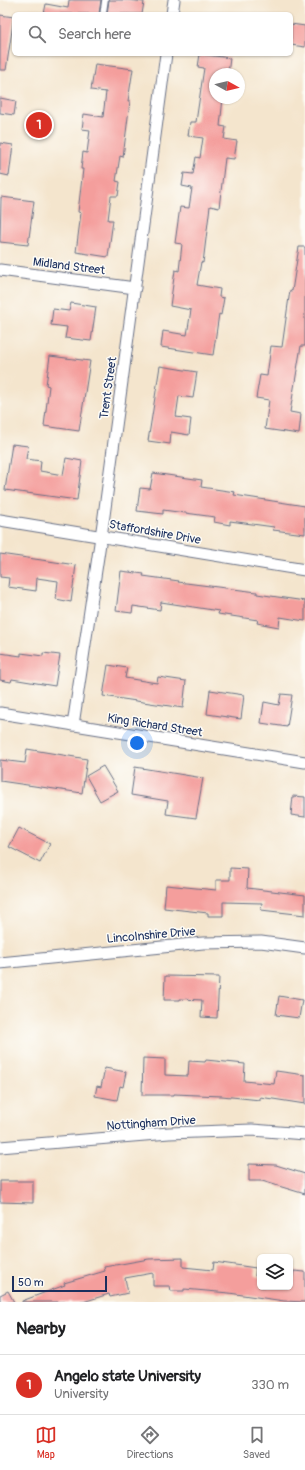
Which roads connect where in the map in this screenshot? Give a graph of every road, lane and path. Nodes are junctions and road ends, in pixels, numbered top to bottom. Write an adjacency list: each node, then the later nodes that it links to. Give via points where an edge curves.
1 (105, 0): 3 (lane)
2 (174, 0): 4 (street)
3 (103, 12)
4 (172, 12)
5 (166, 56): 7 (street, Trent Street)
6 (0, 270): 7 (street, Midland Street)
7 (135, 288): 9 (street, Trent Street)
8 (0, 520): 9 (street, Staffordshire Drive)
9 (101, 536): 10 (street, Staffordshire Drive); 12 (street, Trent Street)
10 (305, 570)
11 (0, 713): 12 (street, King Richard Street)
12 (73, 725): 13 (street, King Richard Street)
13 (305, 762)
14 (305, 948): 15 (street, Lincolnshire Drive, via 261,942 203,943)
15 (0, 963)
16 (305, 1134): 17 (street, Nottingham Drive, via 252,1130 169,1133)
17 (0, 1147)

